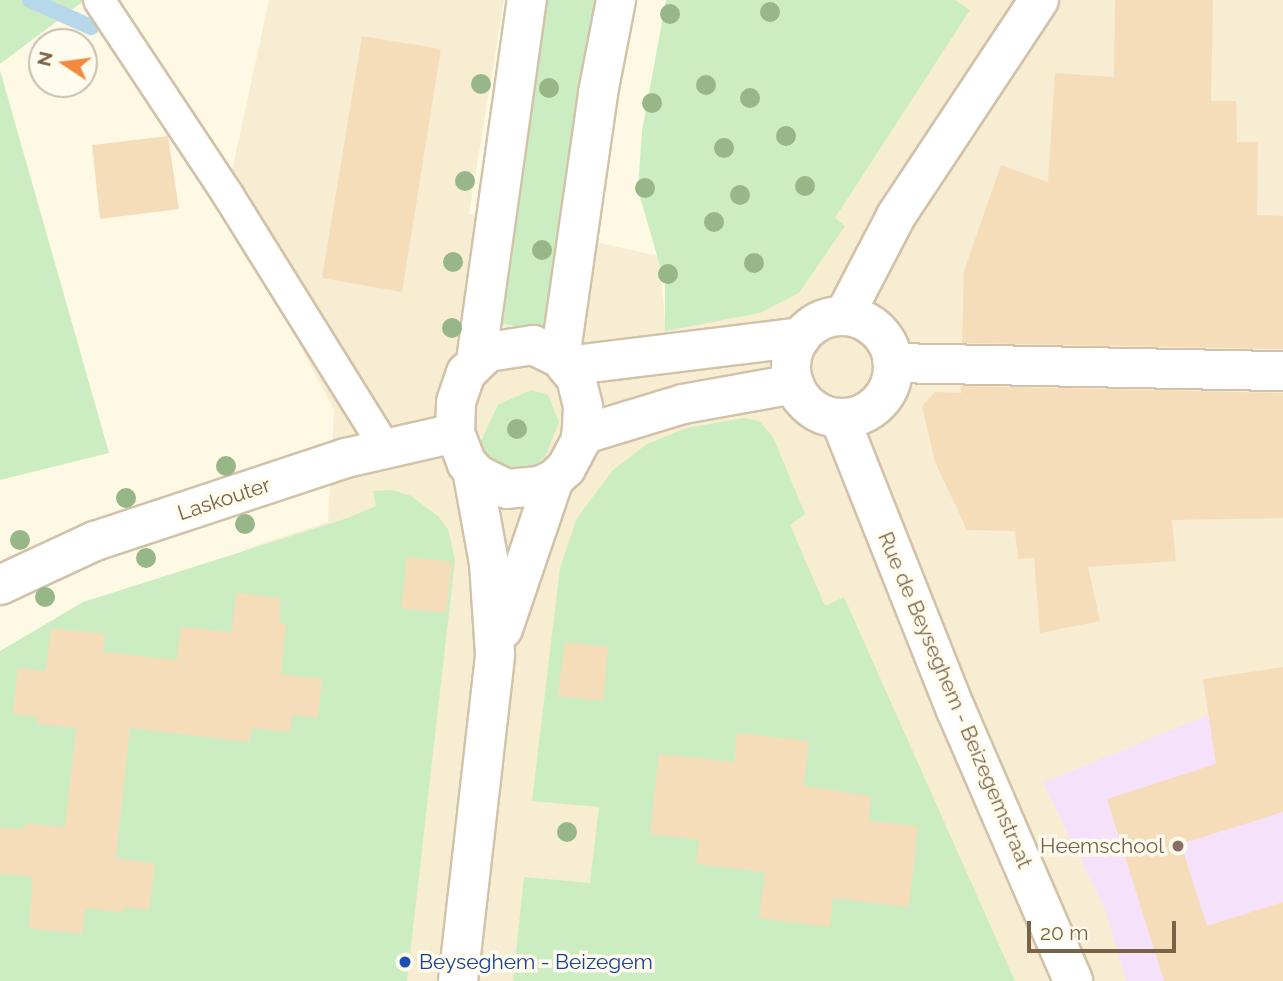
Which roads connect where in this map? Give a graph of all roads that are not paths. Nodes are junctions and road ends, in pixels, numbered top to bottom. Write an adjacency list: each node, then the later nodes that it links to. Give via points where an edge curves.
1 (99, 0): 15 (lane, via 228,195)
2 (527, 0): 7 (street)
3 (616, 0): 8 (street, via 594,119)
4 (1039, 0): 5 (street, via 896,216)
5 (844, 316): 6 (street, via 820,321); 9 (street, via 877,330)
6 (801, 337): 8 (street); 11 (street, via 792,359)
7 (476, 361): 8 (street, via 488,352 533,345); 13 (street, via 459,387)
8 (563, 362): 14 (street, via 581,391)
9 (893, 363): 10 (street); 12 (street, via 884,398 864,413)
10 (1283, 371)
11 (794, 384): 12 (street, via 807,404); 14 (street, via 674,406)
12 (840, 418): 21 (street, Rue de Beyseghem - Beizegemstraat, via 961,722)
13 (455, 433): 15 (street, Laskouter); 16 (street)
14 (581, 435): 17 (street, via 575,454)
15 (386, 449): 18 (street, Laskouter, via 94,541)
16 (472, 469): 17 (street, via 507,489 540,486); 19 (street, via 489,563)
17 (554, 479): 19 (street, via 524,557)
18 (0, 585)
19 (495, 655): 20 (street)
20 (458, 981)
21 (1073, 981)

